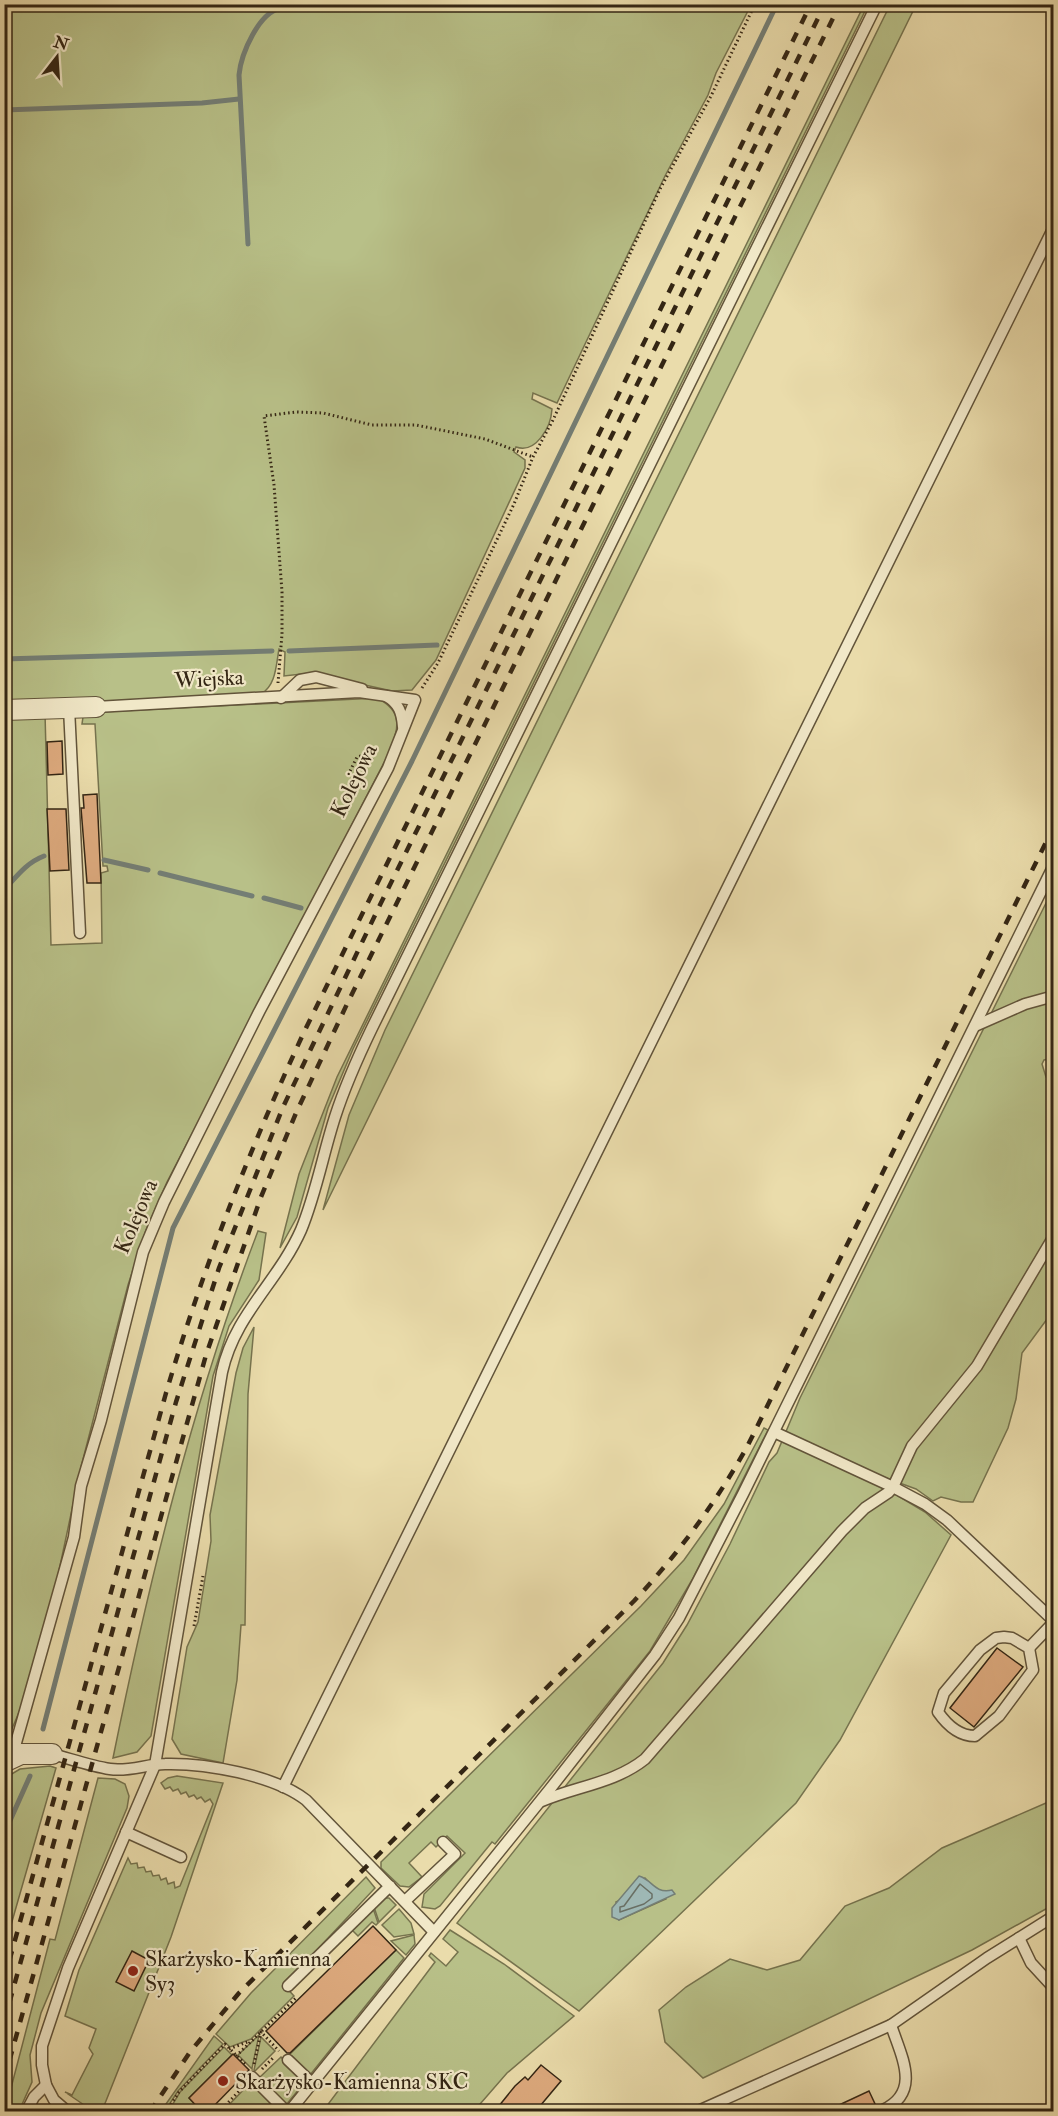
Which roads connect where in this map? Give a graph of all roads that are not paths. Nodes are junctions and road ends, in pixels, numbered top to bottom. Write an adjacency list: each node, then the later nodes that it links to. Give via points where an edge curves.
1 (877, 4): 22 (lane, via 372,1028 340,1102 296,1240 253,1301 230,1344)
2 (1053, 227): 23 (lane)
3 (347, 689): 4 (lane, Wiejska); 5 (lane, Wiejska); 5 (lane, via 316,677 300,680)
4 (388, 696): 6 (lane, Wiejska); 10 (lane, Kolejowa, via 402,714)
5 (278, 698): 7 (lane, Wiejska)
6 (415, 700): 10 (lane, Kolejowa)
7 (96, 707): 8 (street, Wiejska)
8 (69, 708): 9 (street, Wiejska); 12 (lane)
9 (4, 710)
10 (403, 730): 21 (lane, Kolejowa, via 388,768 259,1012 143,1252 81,1486 69,1555)
11 (1053, 866): 14 (lane)
12 (80, 933)
13 (1053, 996): 14 (lane)
14 (975, 1026): 16 (lane)
15 (1053, 1236): 17 (lane, via 977,1366 912,1446)
16 (774, 1432): 17 (lane); 24 (lane, via 679,1617 655,1655)
17 (892, 1487): 18 (lane, via 947,1520); 24 (lane, via 842,1531 645,1759 610,1780)
18 (1053, 1621): 19 (lane)
19 (1029, 1648): 19 (lane, via 1033,1670 1027,1680 999,1716 975,1736 958,1732 938,1712 940,1698 980,1650 996,1638 1004,1636)
20 (52, 1754): 21 (street, Kolejowa, via 31,1752); 22 (lane, via 111,1769)
21 (8, 1760)
22 (154, 1765): 23 (lane, via 233,1772 265,1778); 25 (lane)
23 (283, 1787): 28 (lane, via 306,1800)
24 (539, 1802): 31 (lane)
25 (126, 1832): 27 (lane); 39 (lane, via 58,1992 42,2046)
26 (443, 1842): 29 (lane, via 455,1854)
27 (181, 1857)
28 (390, 1886): 29 (lane); 33 (lane)
29 (405, 1901): 31 (lane)
30 (1053, 1916): 32 (lane)
31 (434, 1932): 38 (lane)
32 (1019, 1938): 34 (lane, via 1031,1963); 35 (lane)
33 (288, 1986)
34 (1053, 1988)
35 (891, 2025): 41 (lane, via 907,2077 900,2099); 44 (lane)
36 (288, 2060): 38 (lane)
37 (253, 2075): 43 (lane)
38 (312, 2083): 43 (lane)
39 (46, 2085): 40 (lane, via 54,2100); 42 (lane)
40 (71, 2107)
41 (883, 2110)
42 (26, 2112)
43 (288, 2112)
44 (696, 2112)

